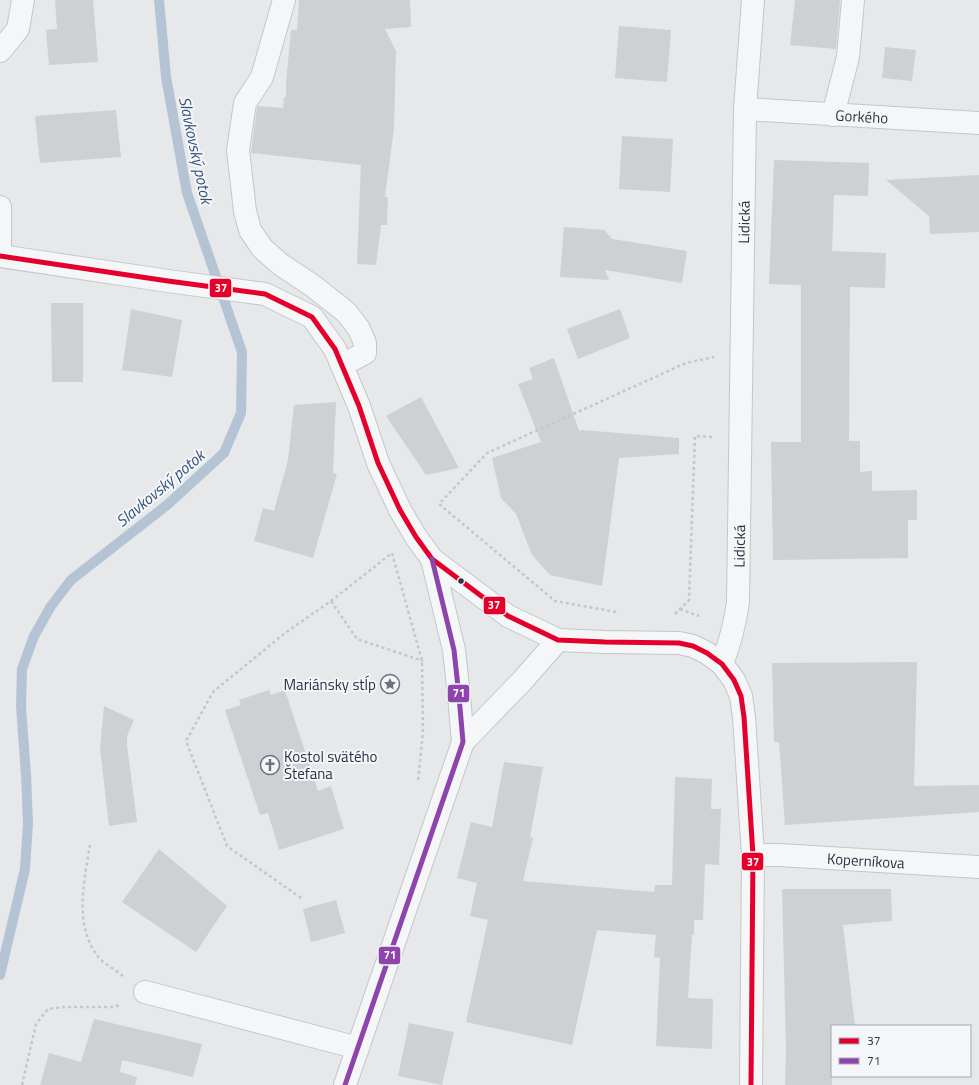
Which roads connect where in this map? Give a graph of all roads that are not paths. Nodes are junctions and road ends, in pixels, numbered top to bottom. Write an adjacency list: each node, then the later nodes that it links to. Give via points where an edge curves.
1 (23, 0): 5 (street, via 18,29)
2 (284, 0): 11 (street, via 262,77 245,103 238,150 245,211 250,230 262,248 346,312 359,329 365,343 365,352)
3 (753, 0): 6 (street, Lidická)
4 (853, 0): 7 (street, via 848,57)
5 (0, 51)
6 (745, 109): 7 (street, Gorkého); 14 (street, Lidická, via 738,602 735,625)
7 (833, 115): 8 (street, Gorkého)
8 (979, 123)
9 (0, 207): 10 (street)
10 (0, 256): 11 (street, via 265,294 312,317 335,349)
11 (342, 365): 12 (street, via 378,462 397,504)
12 (432, 559): 13 (street, via 508,616); 15 (street, via 454,650)
13 (558, 640): 14 (street, via 679,643 693,646); 15 (street)
14 (722, 664): 16 (street, via 734,680 741,696)
15 (463, 742): 19 (street)
16 (753, 855): 17 (street, Koperníkova); 21 (street)
17 (979, 867)
18 (145, 992): 19 (street)
19 (358, 1048): 20 (street)
20 (345, 1085)
21 (751, 1085)

